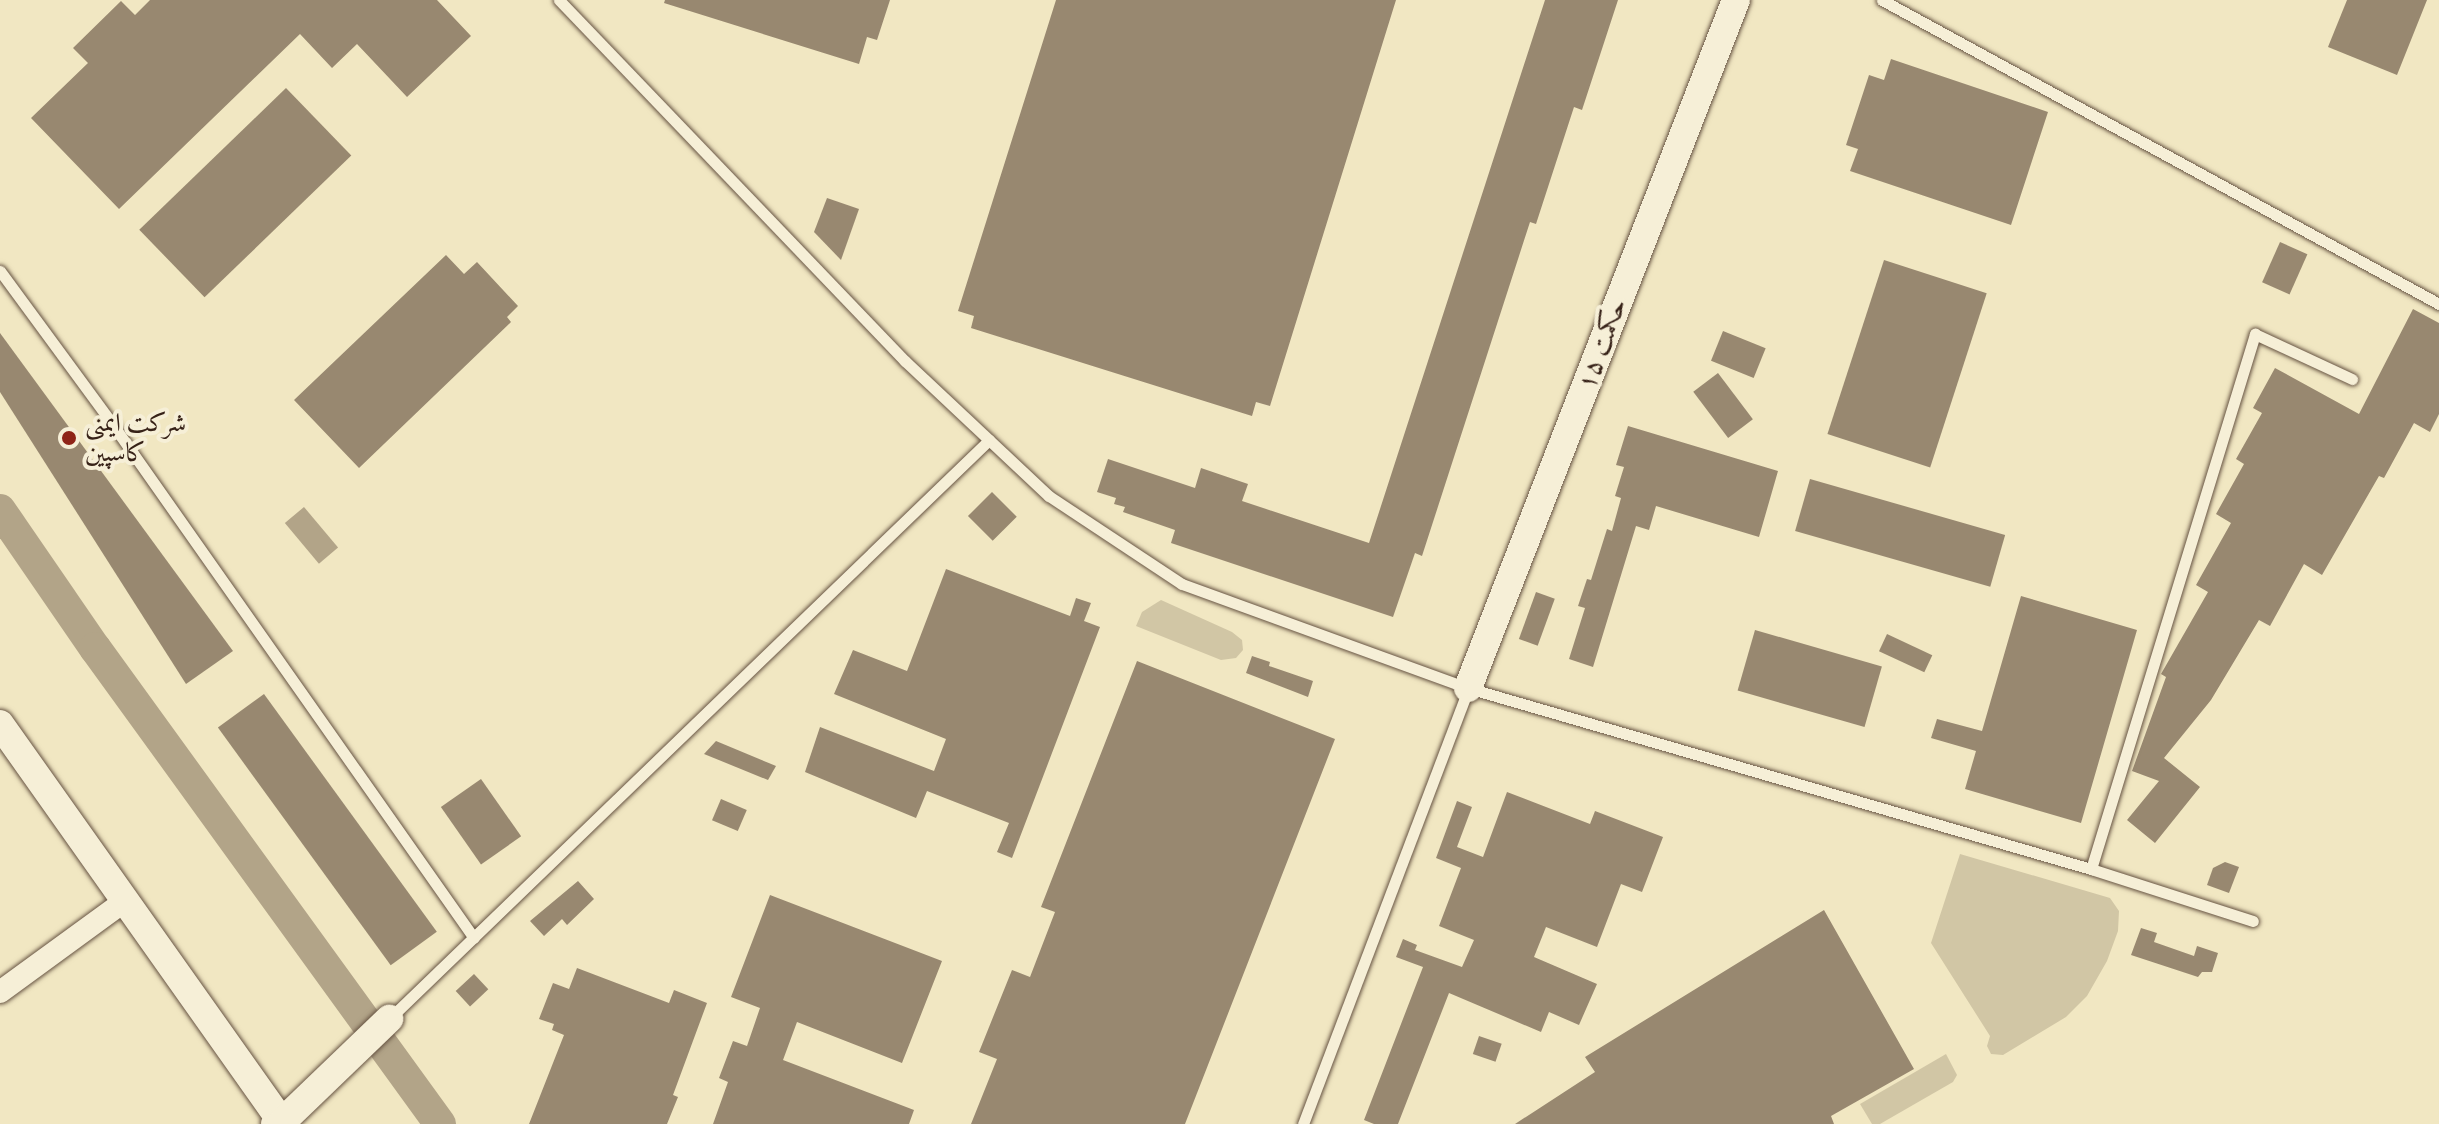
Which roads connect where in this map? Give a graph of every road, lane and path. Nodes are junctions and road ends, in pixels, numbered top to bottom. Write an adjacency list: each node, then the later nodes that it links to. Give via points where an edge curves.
1 (559, 0): 7 (lane, via 905,361)
2 (1736, 0): 8 (street, حکمت ۱۵)
3 (1882, 0): 5 (lane)
4 (0, 271): 13 (lane)
5 (2439, 304)
6 (2352, 379): 10 (lane, via 2255,334)
7 (989, 440): 8 (lane, via 1049,496 1182,584); 13 (lane)
8 (1468, 688): 10 (lane); 17 (lane)
9 (3, 733): 11 (street)
10 (2091, 869): 12 (lane)
11 (125, 901): 14 (street); 16 (street)
12 (2253, 921)
13 (474, 938): 15 (lane)
14 (0, 992)
15 (389, 1019): 16 (street)
16 (280, 1123)
17 (1303, 1124)

